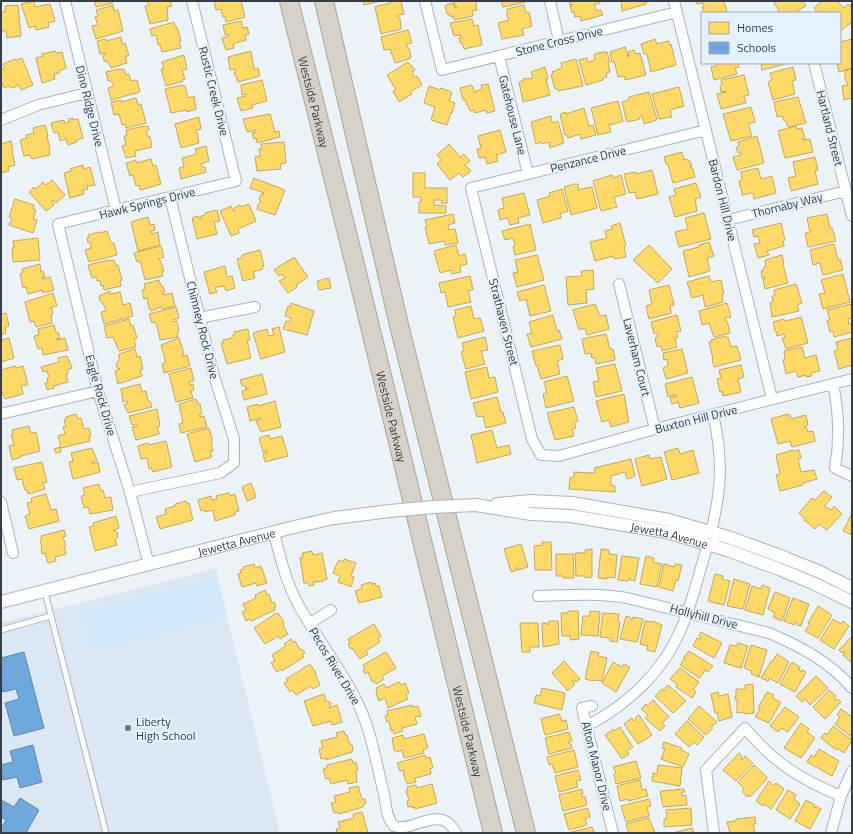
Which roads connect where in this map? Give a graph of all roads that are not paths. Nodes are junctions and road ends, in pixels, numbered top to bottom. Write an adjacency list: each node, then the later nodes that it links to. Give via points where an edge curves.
1 (65, 1): 12 (street, Dino Ridge Drive)
2 (192, 1): 16 (street, Rustic Creek Drive)
3 (289, 1): 63 (highway, Westside Parkway)
4 (324, 1): 64 (highway, via 399,325)
5 (425, 1): 10 (street, Stone Cross Drive, via 442,70)
6 (550, 1): 9 (street)
7 (674, 1): 8 (street, Bardon Hill Drive)
8 (677, 12): 9 (street, Stone Cross Drive); 14 (street, Bardon Hill Drive)
9 (559, 41): 10 (street, Stone Cross Drive)
10 (499, 56): 15 (street, Gatehouse Lane)
11 (814, 64): 18 (street, Hartland Street)
12 (87, 93): 13 (street, via 38,105); 20 (street, Dino Ridge Drive)
13 (1, 120)
14 (706, 130): 15 (street, Penzance Drive); 22 (street, Bardon Hill Drive)
15 (528, 174): 17 (street, Penzance Drive)
16 (236, 181): 19 (street, Hawk Springs Drive)
17 (471, 188): 34 (street, Strathaven Street, via 532,439)
18 (846, 191): 21 (street, Hartland Street); 22 (street, Thornaby Way)
19 (170, 197): 20 (street, Hawk Springs Drive); 26 (street, Chimney Rock Drive)
20 (116, 210): 23 (street, Hawk Springs Drive)
21 (852, 216)
22 (728, 220): 30 (street, Bardon Hill Drive)
23 (58, 224): 29 (street, Eagle Rock Drive)
24 (619, 284): 33 (street, Laverham Court)
25 (254, 307): 26 (street)
26 (199, 318): 36 (street, Chimney Rock Drive, via 234,439 234,462 220,473)
27 (852, 379): 28 (street, Buxton Hill Drive)
28 (832, 384): 30 (street, Buxton Hill Drive); 35 (street, via 838,421 835,468)
29 (98, 390): 31 (street); 36 (street, Eagle Rock Drive)
30 (772, 399): 32 (street, Buxton Hill Drive)
31 (1, 414)
32 (713, 414): 33 (street, Buxton Hill Drive); 40 (street, via 721,476)
33 (655, 429): 34 (street, Buxton Hill Drive, via 559,456)
34 (541, 455)
35 (852, 476)
36 (130, 492): 44 (street, Eagle Rock Drive)
37 (1, 502): 43 (street)
38 (476, 505): 39 (street, Jewetta Avenue, via 531,514); 40 (street, Jewetta Avenue, via 531,501 572,503 669,520); 41 (street, Jewetta Avenue, bridge, via 334,518)
39 (613, 522): 40 (street, via 632,520 699,534); 42 (street, Jewetta Avenue, via 666,532)
40 (711, 532): 45 (street, Jewetta Avenue)
41 (274, 533): 44 (street, Jewetta Avenue); 54 (street, Pecos River Drive, via 290,587)
42 (708, 544): 45 (street, via 719,542 780,563); 50 (street, Jewetta Avenue, via 779,569); 52 (street)
43 (13, 553)
44 (149, 564): 47 (street, Jewetta Avenue)
45 (803, 565): 46 (street, Jewetta Avenue)
46 (852, 588)
47 (45, 591): 49 (street, Jewetta Avenue); 53 (lane)
48 (538, 596): 52 (street, Hollyhill Drive, via 609,595)
49 (1, 602)
50 (852, 602)
51 (331, 610): 54 (street)
52 (688, 612): 56 (street, Hollyhill Drive, via 754,629 788,641 818,658); 58 (street, via 671,649 649,679 619,707)
53 (51, 616): 55 (lane); 61 (lane)
54 (310, 623): 62 (street, Pecos River Drive, via 359,706 370,738 389,817 394,826 406,830 436,821 448,824)
55 (1, 630)
56 (852, 688)
57 (592, 706): 58 (street, Alton Manor Drive, via 582,708)
58 (587, 726): 65 (street, Alton Manor Drive)
59 (852, 771): 60 (street)
60 (841, 796): 66 (street, via 789,770 773,758 745,728 706,770); 67 (street)
61 (106, 833)
62 (456, 833)
63 (493, 833)
64 (526, 833)
65 (613, 833)
66 (714, 833)
67 (831, 833)

